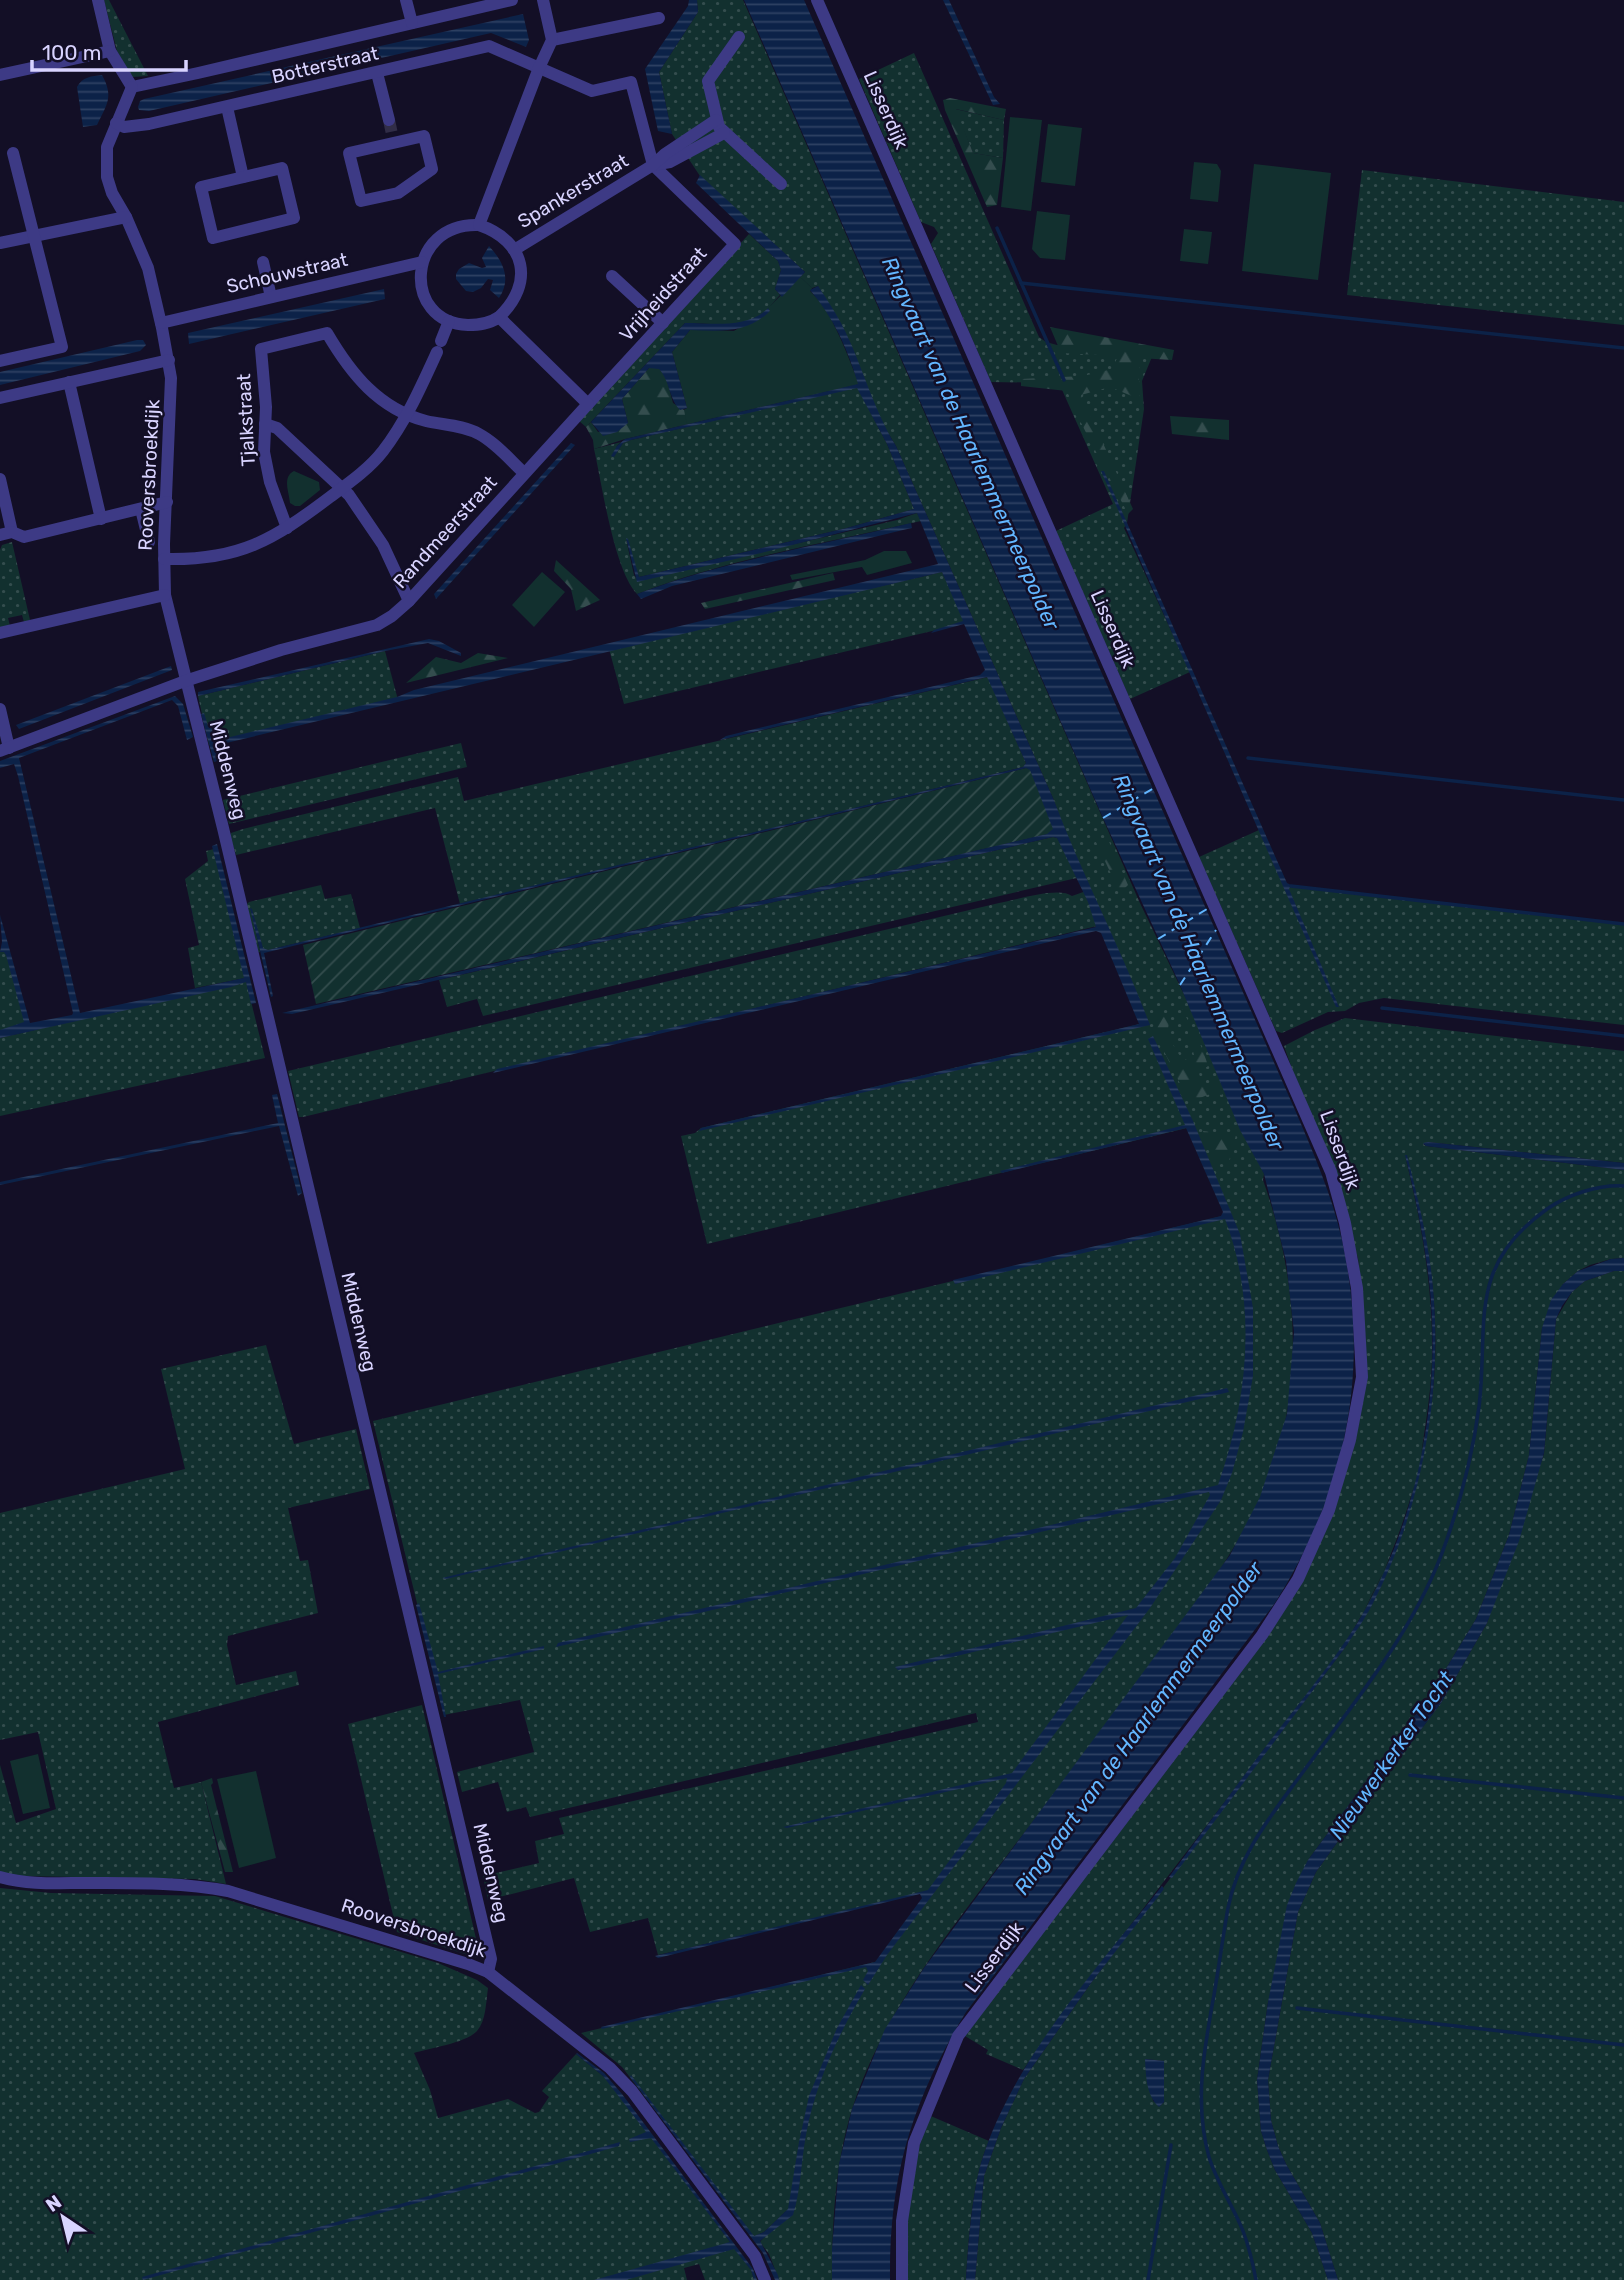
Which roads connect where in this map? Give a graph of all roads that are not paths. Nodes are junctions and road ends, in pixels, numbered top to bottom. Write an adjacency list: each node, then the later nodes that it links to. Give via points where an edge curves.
1 (98, 0): 10 (street)
2 (406, 0): 7 (street)
3 (512, 0): 7 (street)
4 (543, 0): 9 (street)
5 (817, 0): 64 (street, Lisserdijk, via 1331,1172 1357,1288 1362,1377 1350,1440 1329,1510 1298,1579 1262,1635 958,2036 914,2143 902,2221)
6 (659, 18): 9 (street)
7 (412, 23): 14 (street)
8 (739, 37): 17 (street, via 708,81)
9 (552, 40): 11 (street)
10 (110, 51): 13 (street); 14 (street)
11 (539, 68): 12 (street, Botterstraat, via 489,46); 22 (street, via 592,91 631,82); 26 (street)
12 (377, 73): 15 (street, Botterstraat); 16 (street)
13 (0, 75)
14 (132, 87): 18 (street, Rooversbroekdijk)
15 (227, 107): 18 (street, Botterstraat, via 149,124 124,127); 23 (street)
16 (389, 120)
17 (716, 120): 19 (street); 22 (street, Spankerstraat)
18 (116, 123): 25 (street, Rooversbroekdijk, via 107,147 107,177)
19 (724, 133): 22 (street, Spankerstraat, via 670,162); 24 (street)
20 (393, 138): 20 (street, via 349,153 361,201 398,193 432,169 424,136)
21 (13, 153): 27 (street)
22 (653, 165): 29 (street, Spankerstraat); 37 (street, Vrijheidstraat, via 734,244)
23 (243, 177): 23 (street, via 201,187 213,237 294,218 282,168)
24 (781, 184)
25 (126, 217): 27 (street); 36 (street, Rooversbroekdijk, via 148,268)
26 (479, 225): 29 (street, via 495,231); 30 (street, via 451,229 433,241)
27 (34, 236): 28 (street); 39 (street, via 62,347)
28 (0, 243)
29 (514, 250): 34 (street, via 521,266 520,288 513,304)
30 (422, 261): 33 (street, Schouwstraat); 35 (street, via 422,292)
31 (263, 262): 33 (street)
32 (612, 276): 37 (street)
33 (271, 297): 36 (street, Schouwstraat)
34 (499, 317): 35 (street, via 479,325); 42 (street)
35 (449, 321): 43 (street)
36 (161, 323): 38 (street, Rooversbroekdijk)
37 (663, 323): 42 (street, Vrijheidstraat)
38 (169, 360): 40 (street); 48 (street, Rooversbroekdijk, via 172,399)
39 (0, 361)
40 (69, 382): 41 (street); 50 (street)
41 (0, 398)
42 (588, 404): 45 (street, Randmeerstraat)
43 (407, 415): 44 (street, Tjalkstraat, via 363,385 327,333 261,349); 45 (street, via 470,429); 47 (street, via 381,454)
44 (265, 424): 47 (street, via 277,428); 51 (street, Tjalkstraat, via 268,476)
45 (524, 473): 56 (street, Randmeerstraat)
46 (0, 479): 52 (street)
47 (343, 488): 51 (street); 56 (street, via 383,545)
48 (167, 502): 49 (street); 54 (street, Rooversbroekdijk)
49 (141, 509): 50 (street); 53 (street)
50 (101, 519): 52 (street, via 24,537)
51 (287, 528): 54 (street, via 264,542 211,558)
52 (6, 534)
53 (149, 542)
54 (164, 559): 55 (street, Rooversbroekdijk)
55 (165, 595): 57 (street); 58 (street, Rooversbroekdijk)
56 (409, 601): 58 (street, Randmeerstraat, via 377,625)
57 (0, 633)
58 (185, 681): 60 (street); 62 (street, Middenweg, via 430,1697 491,1959)
59 (0, 709): 60 (street)
60 (5, 749)
61 (0, 1877): 62 (street, Rooversbroekdijk, via 24,1884 203,1886 274,1903)
62 (488, 1972): 63 (street, Rooversbroekdijk, via 610,2068 632,2091 755,2256)
63 (765, 2280)
64 (902, 2280)

